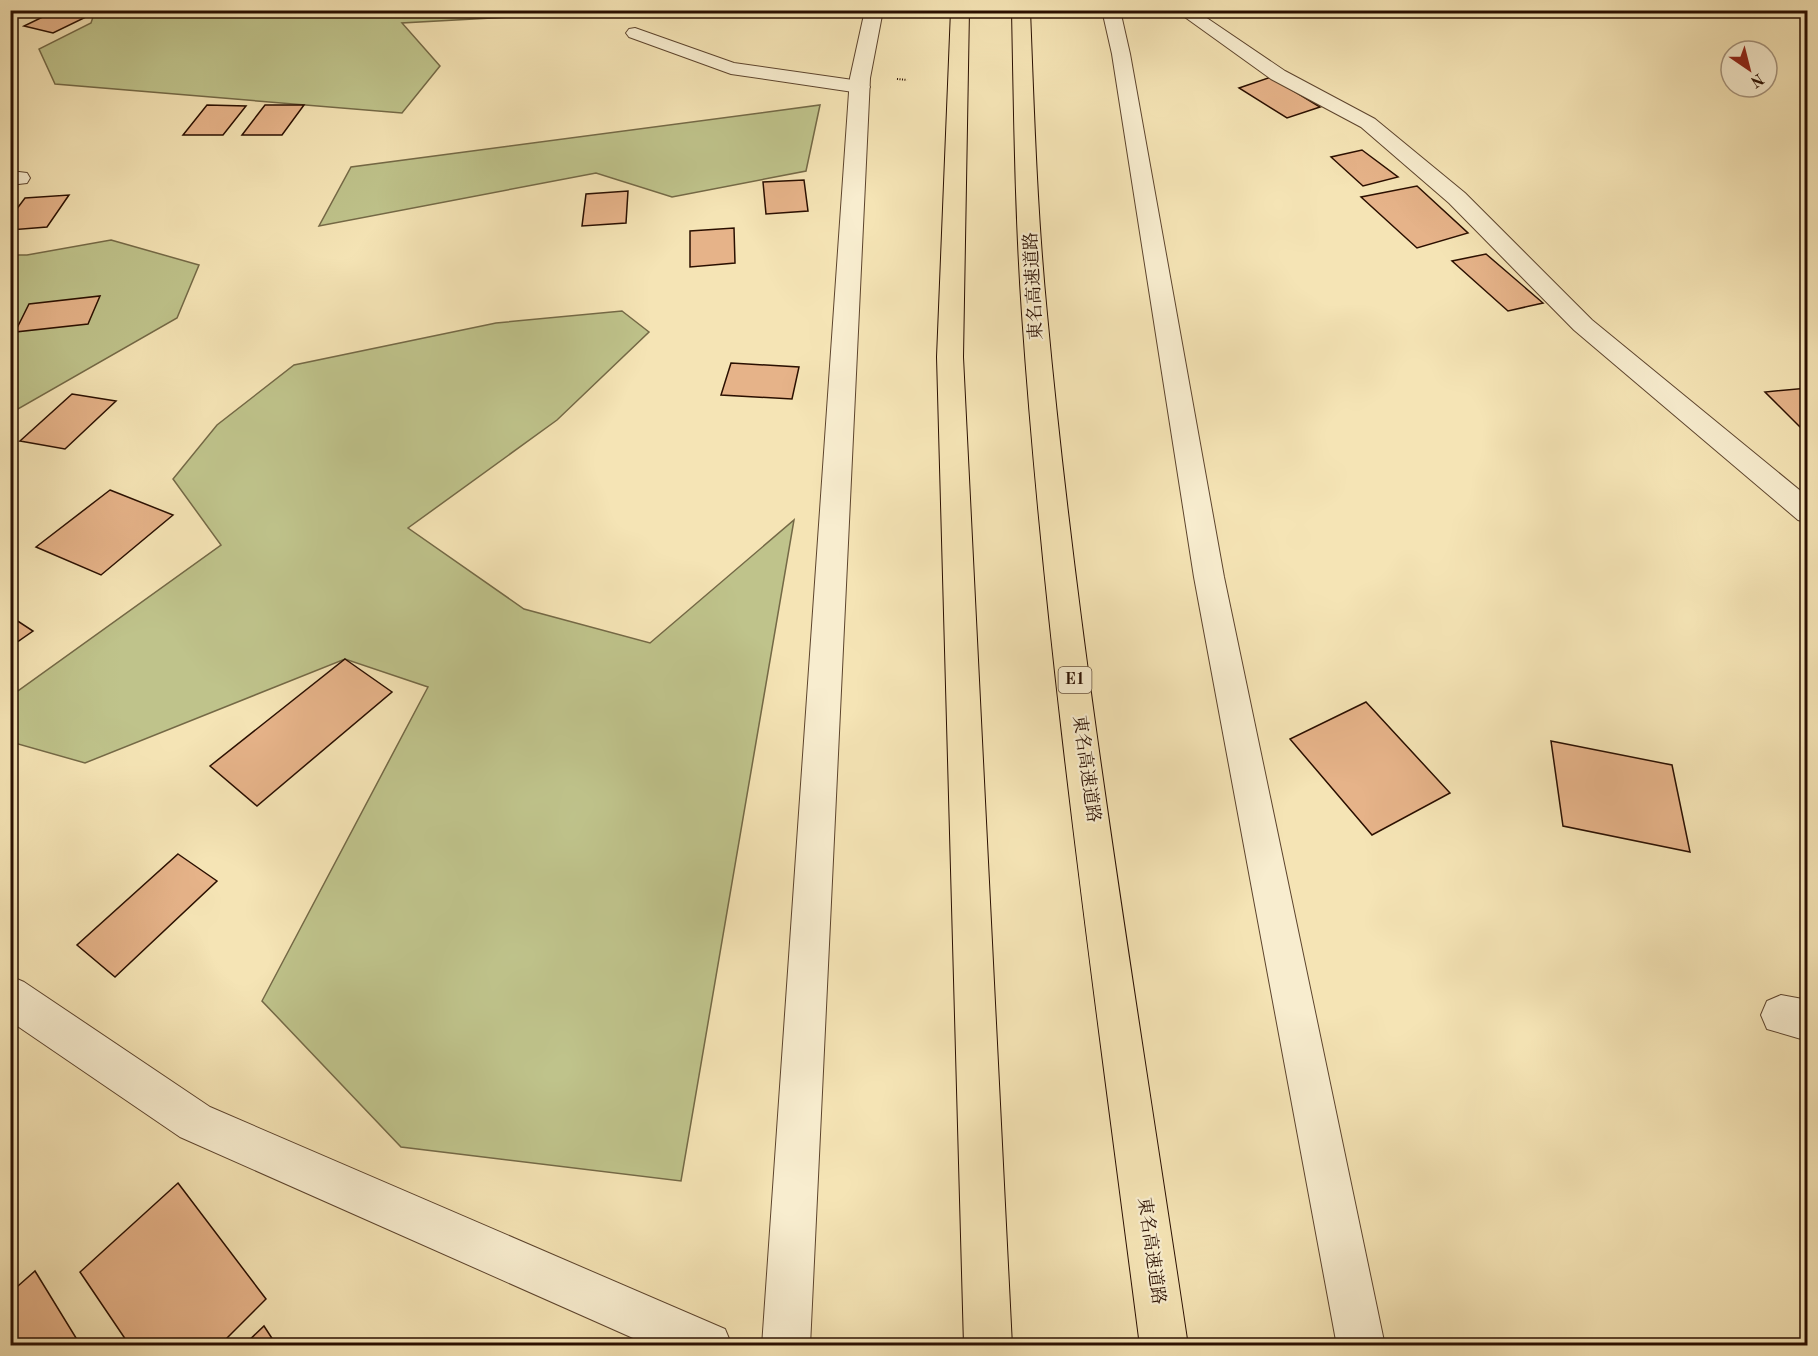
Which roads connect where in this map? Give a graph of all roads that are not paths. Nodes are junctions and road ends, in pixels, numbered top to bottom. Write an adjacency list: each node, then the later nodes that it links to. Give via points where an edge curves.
1 (874, 10): 7 (street)
2 (960, 10): 12 (highway, via 950,357)
3 (1021, 10): 13 (highway, 東名高速道路 / E1, via 1038,352 1080,728)
4 (1111, 10): 14 (street, via 1209,577)
5 (1184, 10): 8 (street, via 1278,75 1368,123 1457,198 1583,325)
6 (635, 33): 7 (street, via 731,68)
7 (860, 87): 11 (street)
8 (1808, 513)
9 (10, 996): 10 (street, via 195,1122)
10 (708, 1346)
11 (786, 1346)
12 (988, 1346)
13 (1164, 1346)
14 (1361, 1346)

